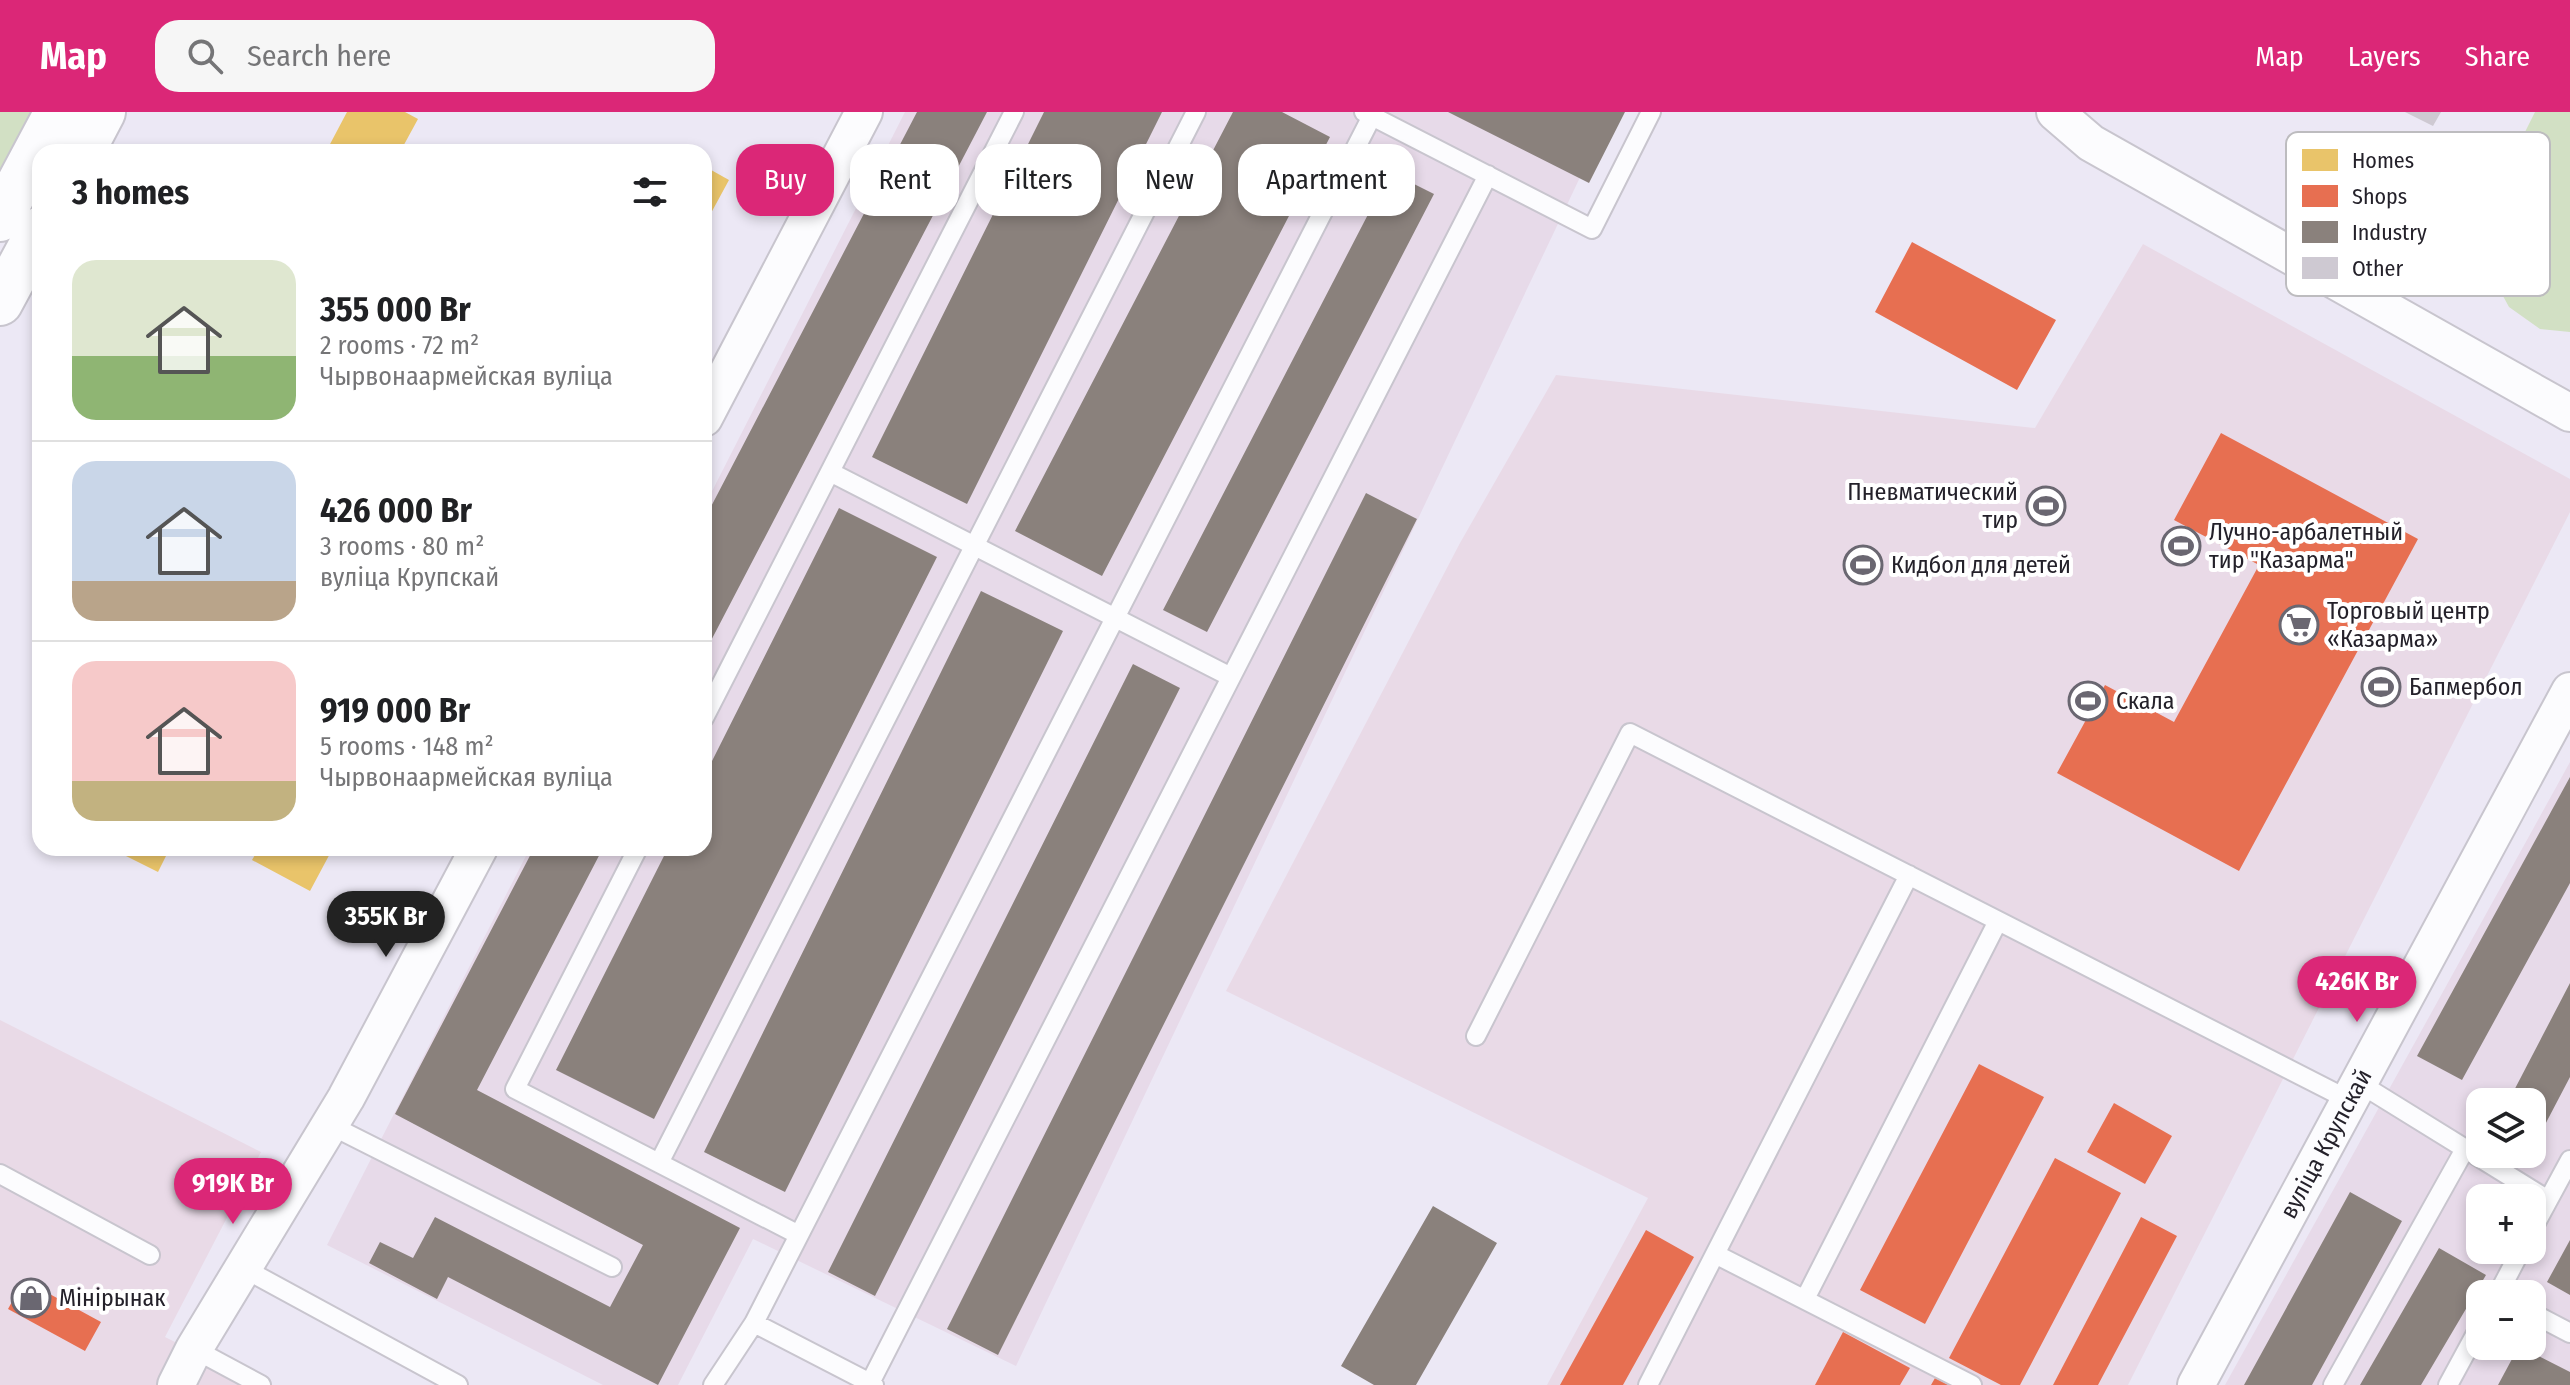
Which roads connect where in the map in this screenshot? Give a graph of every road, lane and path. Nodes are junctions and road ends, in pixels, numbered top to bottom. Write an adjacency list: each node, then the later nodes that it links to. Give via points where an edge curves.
1 (57, 112): 9 (main road)
2 (103, 112): 10 (main road)
3 (864, 112): 18 (street)
4 (1014, 112): 20 (lane)
5 (1196, 112): 21 (lane)
6 (1651, 112): 12 (lane, via 1592,229)
7 (2055, 112): 15 (street, via 2091,143)
8 (1368, 114): 12 (lane); 22 (lane)
9 (40, 144)
10 (86, 144)
11 (32, 159): 13 (main road)
12 (1488, 175): 23 (lane)
13 (0, 219)
14 (32, 244): 17 (main road)
15 (2286, 253)
16 (2362, 296): 19 (street)
17 (0, 303)
18 (712, 403)
19 (2570, 413)
20 (830, 472): 21 (lane); 25 (lane)
21 (975, 546): 22 (lane); 35 (lane)
22 (1115, 617): 23 (lane); 39 (lane)
23 (1231, 677): 50 (lane)
24 (2568, 701): 31 (street, вуліца Крупскай)
25 (712, 702)
26 (475, 856): 32 (street)
27 (634, 856): 35 (lane, via 515,1089)
28 (1909, 875): 29 (lane); 30 (lane, via 1630,733); 40 (lane)
29 (1998, 921): 31 (lane); 44 (lane)
30 (1476, 1036)
31 (2354, 1092): 33 (lane); 57 (street, вуліца Крупскай)
32 (330, 1125): 42 (lane); 43 (street)
33 (2465, 1149): 37 (lane); 58 (lane)
34 (2570, 1160): 37 (lane)
35 (659, 1163): 39 (lane)
36 (0, 1174): 41 (lane)
37 (2548, 1200): 38 (lane)
38 (2546, 1204)
39 (799, 1235): 46 (lane)
40 (1715, 1254): 44 (lane); 55 (lane)
41 (150, 1255)
42 (612, 1267)
43 (243, 1268): 48 (street); 53 (lane)
44 (1805, 1299): 56 (lane)
45 (2546, 1320): 47 (lane)
46 (754, 1323): 50 (lane); 54 (lane)
47 (2570, 1333)
48 (194, 1349): 51 (street); 52 (lane)
49 (2466, 1352): 59 (lane)
50 (872, 1384)
51 (176, 1385)
52 (261, 1385)
53 (458, 1385)
54 (713, 1385)
55 (1648, 1385)
56 (1972, 1385)
57 (2196, 1385)
58 (2333, 1385)
59 (2448, 1385)

